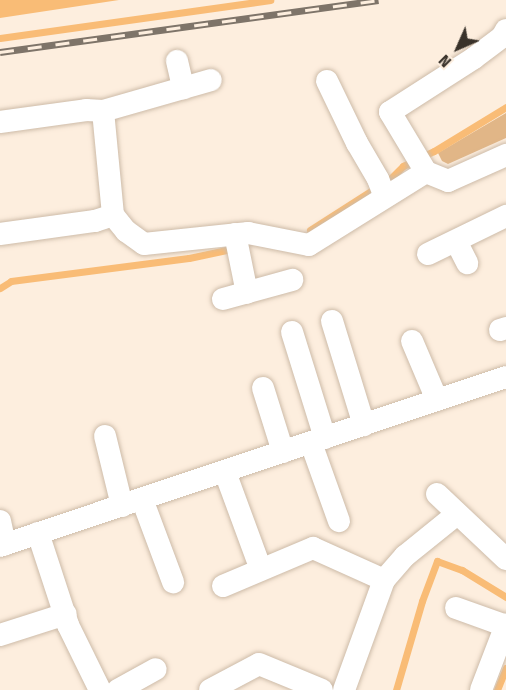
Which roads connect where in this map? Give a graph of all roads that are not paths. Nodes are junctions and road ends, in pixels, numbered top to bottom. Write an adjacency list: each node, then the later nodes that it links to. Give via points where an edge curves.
1 (506, 30): 9 (street, via 474,58 390,112)
2 (177, 61): 5 (street)
3 (211, 80): 5 (street)
4 (327, 81): 10 (street)
5 (183, 88): 6 (street)
6 (103, 111): 7 (street); 11 (street)
7 (0, 122)
8 (506, 155): 9 (street, via 448,181)
9 (420, 162): 10 (street)
10 (382, 188): 15 (street, via 309,245 248,233)
11 (113, 214): 13 (street, via 95,221); 15 (street, via 126,231 144,244)
12 (506, 216): 14 (street)
13 (0, 234)
14 (456, 241): 16 (street); 17 (street)
15 (237, 244): 19 (street)
16 (428, 254)
17 (467, 263)
18 (292, 280): 19 (street)
19 (247, 293): 20 (street)
20 (224, 299)
21 (332, 321): 27 (street)
22 (292, 332): 29 (street)
23 (412, 341): 26 (street)
24 (506, 378): 26 (street)
25 (263, 388): 30 (street)
26 (437, 400): 27 (street)
27 (364, 425): 29 (street)
28 (105, 436): 33 (street)
29 (318, 440): 30 (street); 36 (street)
30 (283, 452): 31 (street)
31 (225, 471): 33 (street); 39 (street)
32 (437, 494): 34 (street)
33 (132, 502): 37 (street); 42 (street)
34 (457, 514): 40 (street); 41 (street, via 405,556)
35 (0, 521): 38 (street)
36 (339, 521)
37 (38, 534): 38 (street); 45 (street)
38 (2, 545)
39 (257, 559)
40 (506, 559)
41 (384, 580): 43 (street, via 313,548); 53 (street)
42 (173, 582)
43 (223, 586)
44 (456, 608): 46 (street)
45 (66, 614): 47 (street); 49 (street)
46 (506, 626): 54 (street)
47 (0, 635)
48 (156, 669): 50 (street)
49 (100, 690)
50 (118, 690)
51 (210, 690): 52 (street, via 259,664)
52 (322, 690)
53 (344, 690)
54 (481, 690)

